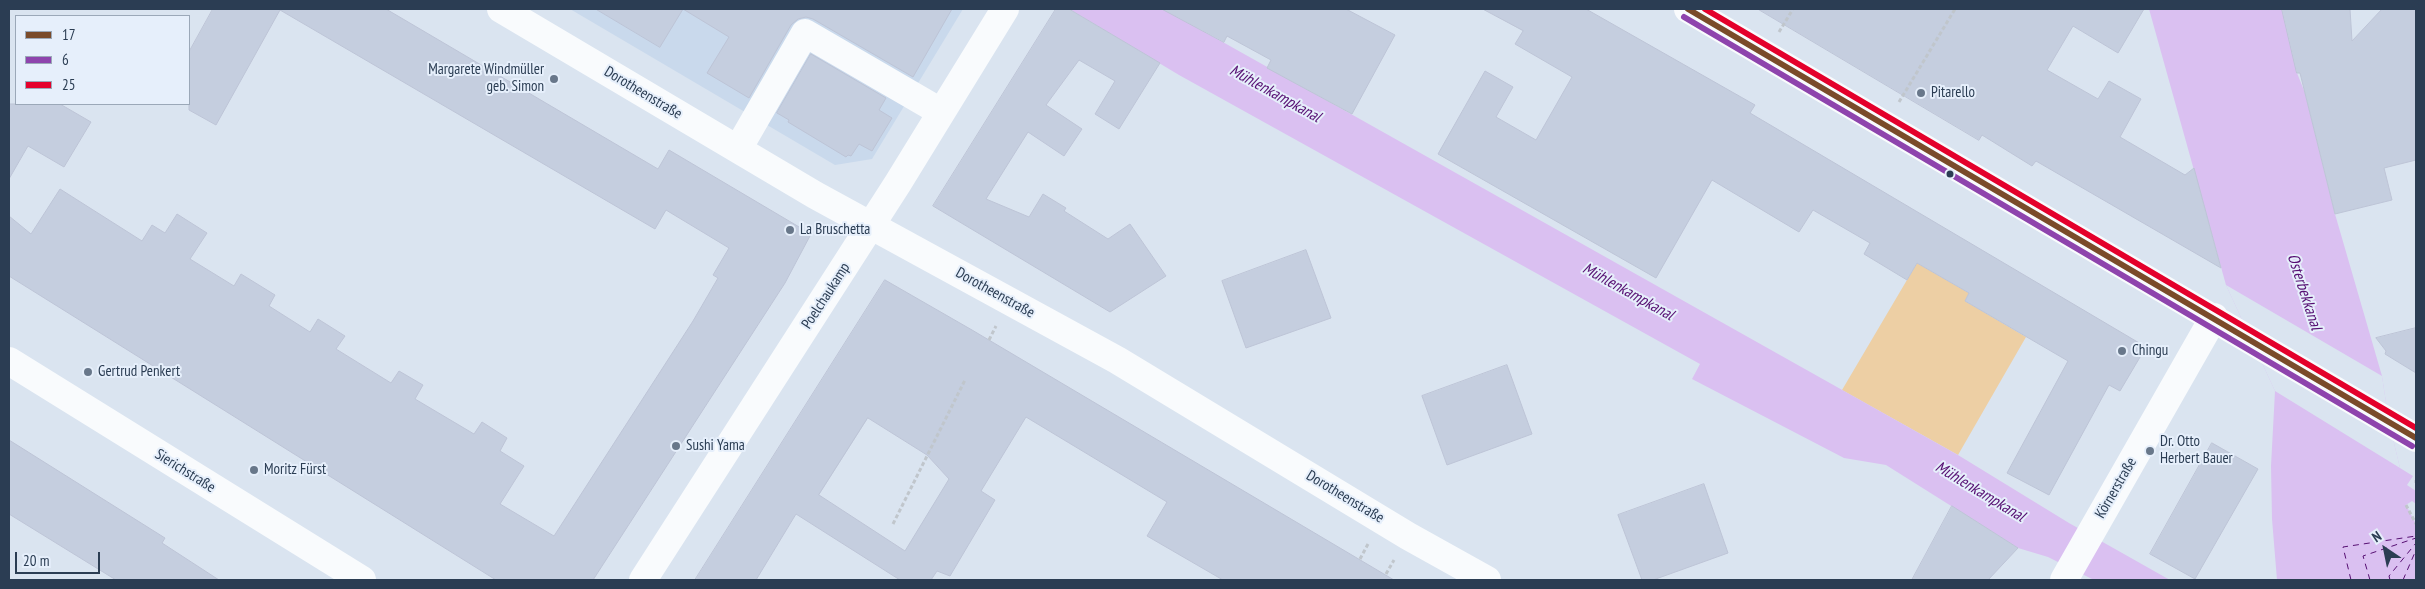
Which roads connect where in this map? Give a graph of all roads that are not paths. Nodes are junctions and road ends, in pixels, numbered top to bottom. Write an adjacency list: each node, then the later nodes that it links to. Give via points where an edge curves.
1 (501, 9): 5 (street, Dorotheenstraße)
2 (1005, 9): 4 (street, Poelchaukamp)
3 (1688, 9): 7 (street)
4 (941, 112): 5 (street, via 806,33); 6 (street, Poelchaukamp)
5 (738, 149): 6 (street, Dorotheenstraße)
6 (871, 225): 12 (street, Poelchaukamp); 13 (street, Dorotheenstraße, via 1117,360 1408,536)
7 (2214, 317): 9 (street); 10 (street, Körnerstraße)
8 (9, 361): 11 (street, Sierichstraße)
9 (2416, 438)
10 (2064, 579)
11 (362, 580)
12 (643, 580)
13 (1487, 580)

